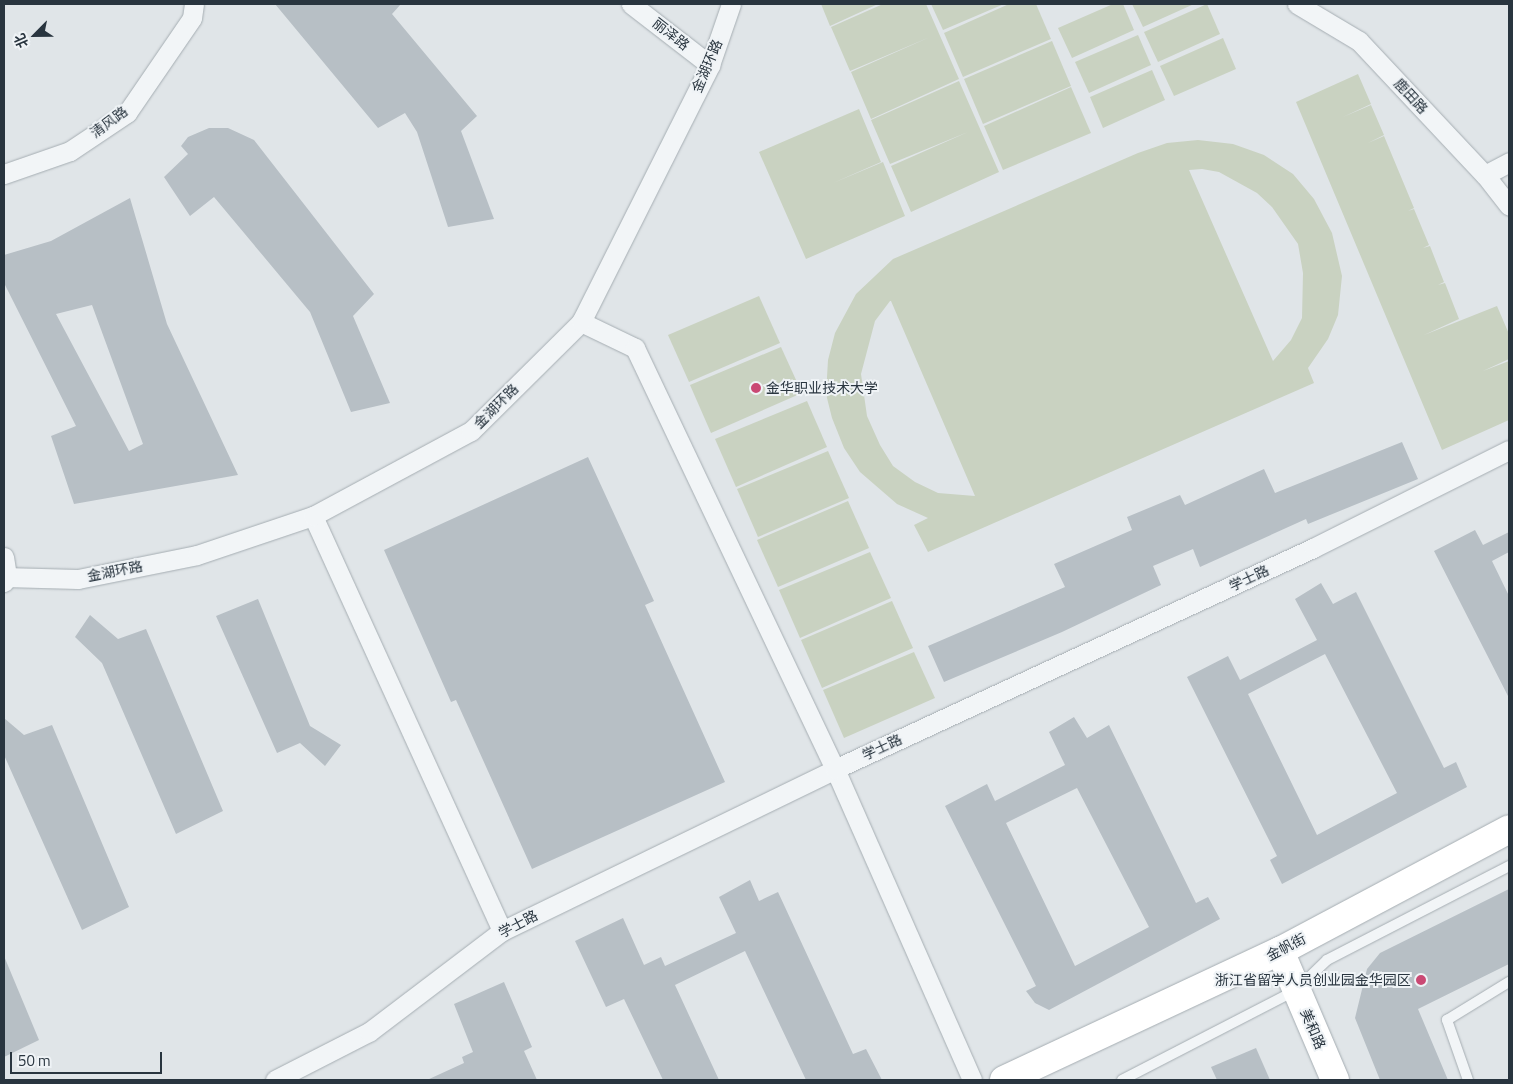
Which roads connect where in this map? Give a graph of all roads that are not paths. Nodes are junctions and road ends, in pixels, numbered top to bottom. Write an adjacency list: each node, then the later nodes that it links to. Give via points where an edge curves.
1 (194, 4): 7 (street, 清风路, via 192,18 127,113 70,151)
2 (631, 4): 5 (street, 丽泽路)
3 (731, 4): 5 (street, 金湖环路)
4 (1297, 4): 8 (street, 鹿田路, via 1359,41)
5 (710, 65): 10 (street, 金湖环路)
6 (1509, 162): 8 (street)
7 (4, 174)
8 (1485, 175): 9 (street, 鹿田路)
9 (1509, 206)
10 (581, 322): 12 (street, 金湖环路, via 471,431); 15 (street, via 635,348)
11 (1509, 450): 15 (street, 学士路, via 1312,548)
12 (313, 516): 14 (street, 金湖环路, via 197,555 78,578); 18 (street)
13 (4, 557): 14 (street)
14 (5, 579)
15 (835, 769): 18 (street, 学士路); 23 (street)
16 (1509, 829): 19 (street, 金帆街)
17 (1509, 866): 21 (lane, via 1326,960)
18 (502, 931): 22 (street, 学士路, via 368,1032)
19 (1280, 951): 21 (street, 美和路); 24 (street, 金帆街)
20 (1509, 982): 27 (lane, via 1447,1020)
21 (1296, 990): 25 (lane); 26 (street, 美和路)
22 (275, 1080)
23 (972, 1080)
24 (1004, 1080)
25 (1122, 1080)
26 (1335, 1080)
27 (1468, 1080)

